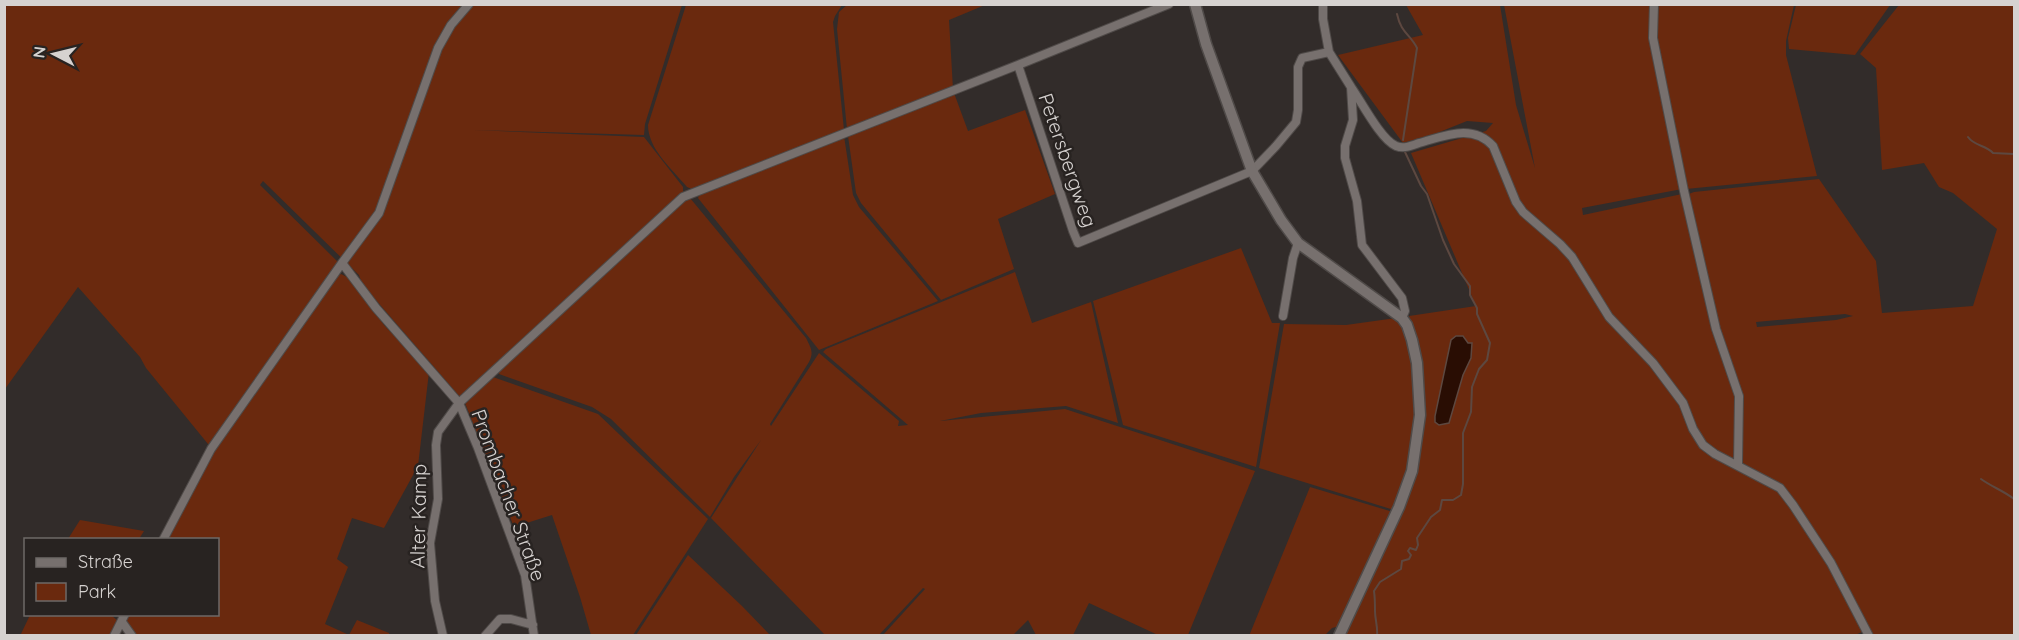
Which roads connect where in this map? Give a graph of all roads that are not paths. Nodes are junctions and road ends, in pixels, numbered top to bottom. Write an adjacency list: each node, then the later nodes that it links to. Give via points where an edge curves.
1 (469, 4): 11 (street, via 438,48 379,213)
2 (1169, 4): 7 (street)
3 (1195, 4): 9 (street)
4 (1323, 4): 6 (street)
5 (1654, 4): 15 (street, via 1653,38 1684,191 1716,329 1739,396)
6 (1329, 52): 8 (street); 9 (street, via 1302,58 1298,67 1296,122)
7 (1018, 65): 9 (street, Petersbergweg, via 1078,243); 14 (street, Alter Kamp, via 683,197)
8 (1351, 87): 13 (street, via 1353,120 1345,158 1362,245 1402,298); 15 (street, via 1386,139 1395,146 1406,147 1453,134 1478,134 1486,139 1493,146 1523,212 1572,256 1609,317 1653,363 1683,403 1702,445)
9 (1252, 171): 10 (street)
10 (1298, 243): 12 (street); 13 (street)
11 (342, 263): 14 (street, Prombacher Straße); 16 (street, via 211,449)
12 (1283, 316)
13 (1402, 318): 24 (street, via 1417,363 1420,415 1412,471)
14 (459, 403): 18 (street, Prombacher Straße, via 525,576); 21 (street, Alter Kamp, via 438,432 438,499 429,543)
15 (1738, 465): 25 (street, via 1780,488 1831,563)
16 (164, 538)
17 (123, 618): 19 (street); 20 (street)
18 (533, 625): 22 (street, via 500,619); 23 (street, Prombacher Straße)
19 (114, 636)
20 (132, 636)
21 (443, 636)
22 (485, 636)
23 (534, 636)
24 (1339, 636)
25 (1869, 636)

